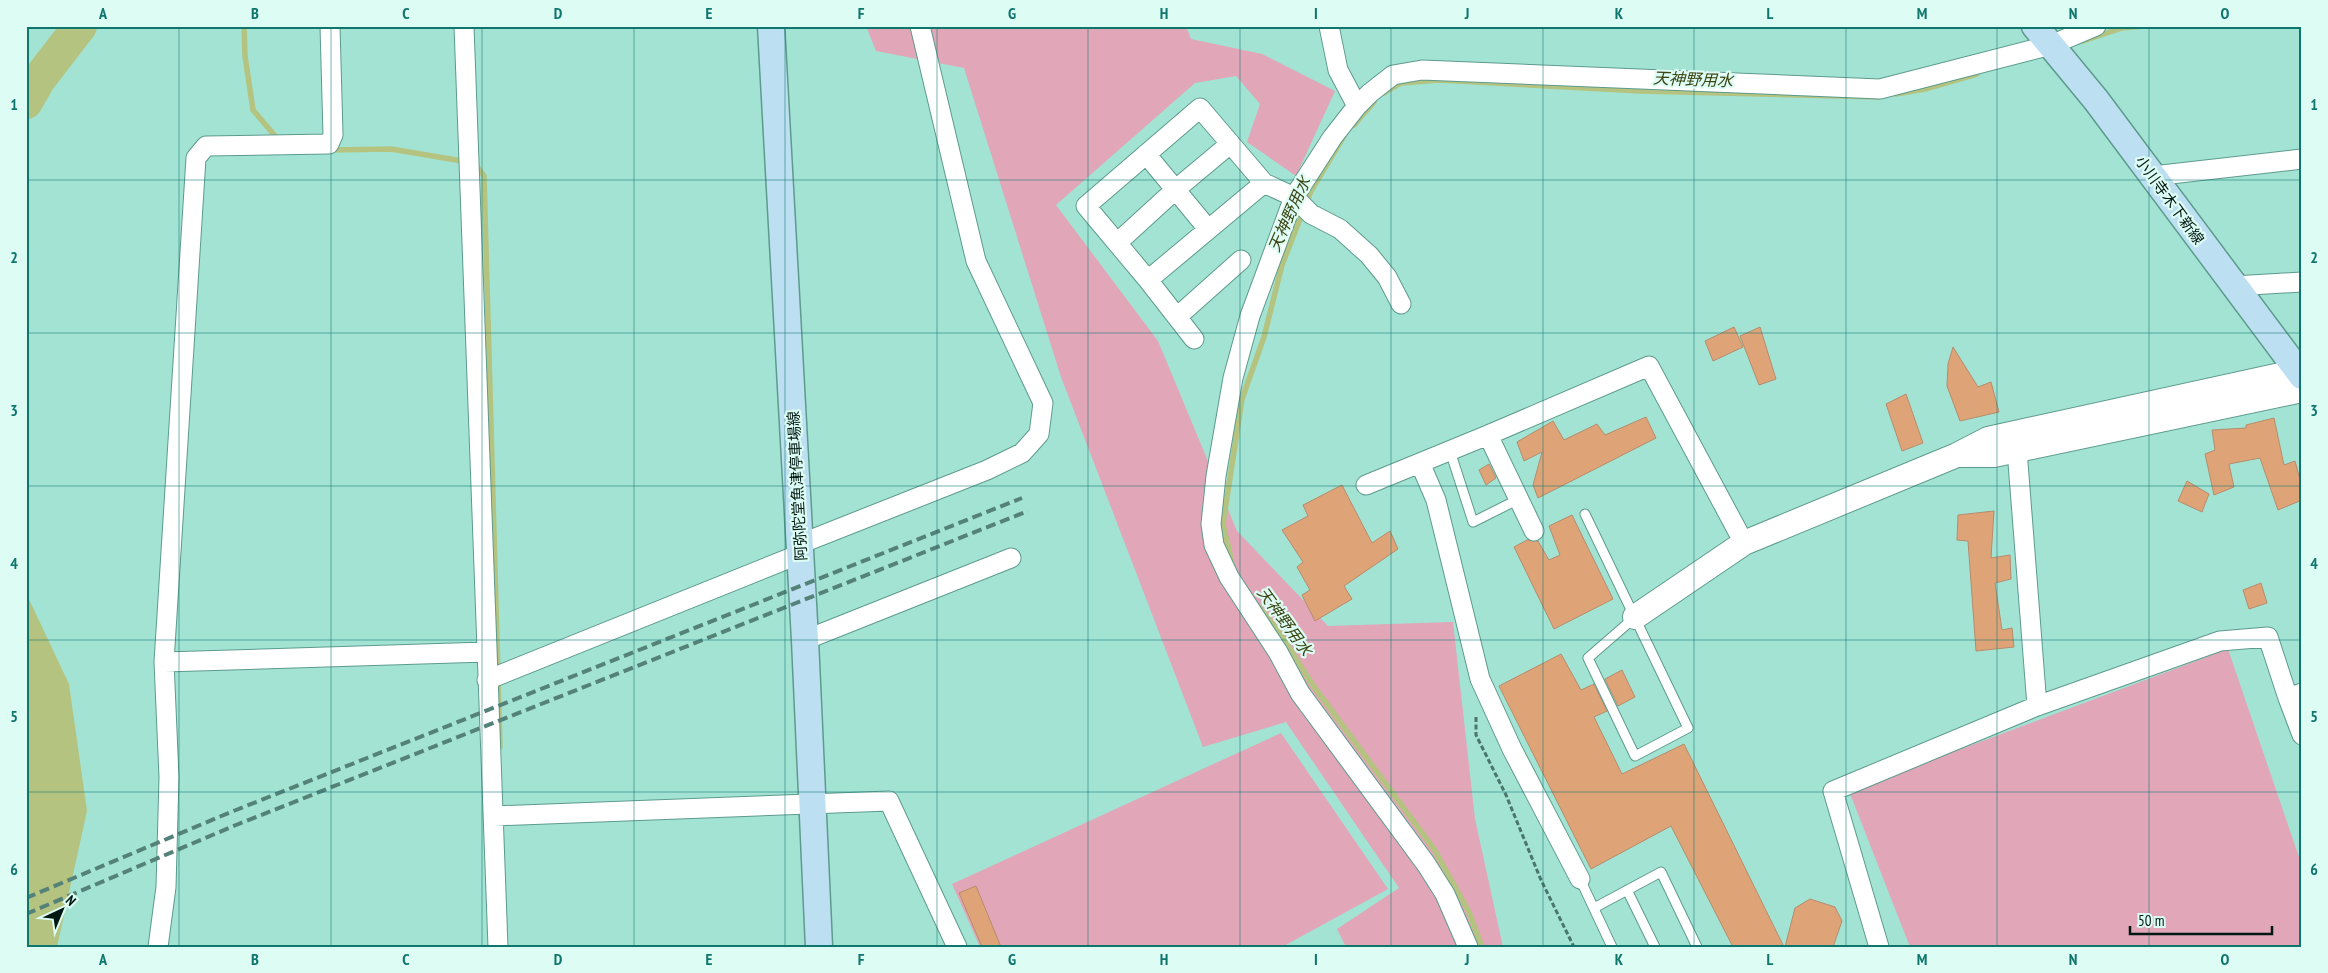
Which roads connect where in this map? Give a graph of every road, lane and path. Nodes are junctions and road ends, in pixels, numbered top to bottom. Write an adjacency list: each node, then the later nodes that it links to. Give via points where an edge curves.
1 (330, 26): 2 (street); 42 (street, via 333,135 329,144 206,146 196,158)
2 (337, 26)
3 (464, 26): 41 (street)
4 (771, 26): 37 (main road, 阿弥陀堂魚津停車場線)
5 (920, 26): 37 (street, via 976,260 1043,403 1039,434 1022,454)
6 (1329, 26): 9 (street, via 1338,70)
7 (2096, 26): 8 (street)
8 (2043, 36): 9 (street, via 1880,89 1422,70 1393,75); 13 (main road, 小川寺木下新線)
9 (1357, 106): 16 (street)
10 (1230, 144): 11 (street, via 1200,108); 14 (street); 15 (street)
11 (1146, 154): 15 (street); 18 (street, via 1086,206)
12 (2302, 159): 13 (street)
13 (2153, 176): 22 (main road, 小川寺木下新線)
14 (1264, 183): 16 (street); 17 (street)
15 (1176, 190): 17 (street); 18 (street)
16 (1294, 197): 23 (street, via 1311,214 1340,229 1370,255 1387,276); 57 (street, via 1250,316 1233,378 1216,476 1211,524 1214,545 1229,577 1278,652 1300,693 1445,894)
17 (1208, 229): 20 (street)
18 (1117, 243): 20 (street)
19 (1241, 260): 24 (street)
20 (1148, 280): 24 (street)
21 (2302, 282): 22 (street)
22 (2234, 286): 26 (main road, 小川寺木下新線)
23 (1401, 304)
24 (1177, 317): 25 (street)
25 (1194, 339)
26 (2300, 379): 28 (street); 30 (street, via 1988,439)
27 (1488, 435): 29 (street); 33 (street); 36 (street, via 1649,366)
28 (2017, 450): 30 (street, via 1994,455); 46 (street)
29 (1450, 451): 31 (street); 33 (lane, via 1473,522)
30 (1957, 455): 36 (street)
31 (1420, 463): 32 (street); 43 (street, via 1436,500)
32 (1366, 485)
33 (1519, 499): 35 (street)
34 (1585, 514): 39 (lane)
35 (1534, 531)
36 (1744, 542): 39 (street)
37 (800, 549): 40 (main road, 阿弥陀堂魚津停車場線); 44 (street)
38 (1011, 558): 40 (street)
39 (1635, 617): 39 (lane, via 1688,728 1635,756 1588,658)
40 (805, 640): 48 (main road, 阿弥陀堂魚津停車場線)
41 (486, 652): 42 (street); 44 (street)
42 (164, 662): 53 (street, via 168,777 166,876)
43 (1480, 679): 50 (street, via 1512,749); 58 (path, via 1475,700 1476,735)
44 (487, 680): 49 (street)
45 (2295, 696): 46 (street, via 2268,637 2220,641); 47 (street)
46 (2036, 706): 62 (street, via 1833,791)
47 (2302, 735)
48 (813, 803): 49 (street); 55 (main road, 阿弥陀堂魚津停車場線); 56 (street, via 889,801)
49 (493, 816): 54 (street)
50 (1580, 879): 52 (lane)
51 (1627, 890): 52 (lane); 60 (lane); 61 (lane, via 1661,872)
52 (1594, 908): 59 (lane)
53 (158, 947)
54 (498, 947)
55 (819, 947)
56 (957, 947)
57 (1468, 947)
58 (1574, 947)
59 (1612, 947)
60 (1655, 947)
61 (1697, 947)
62 (1879, 947)

